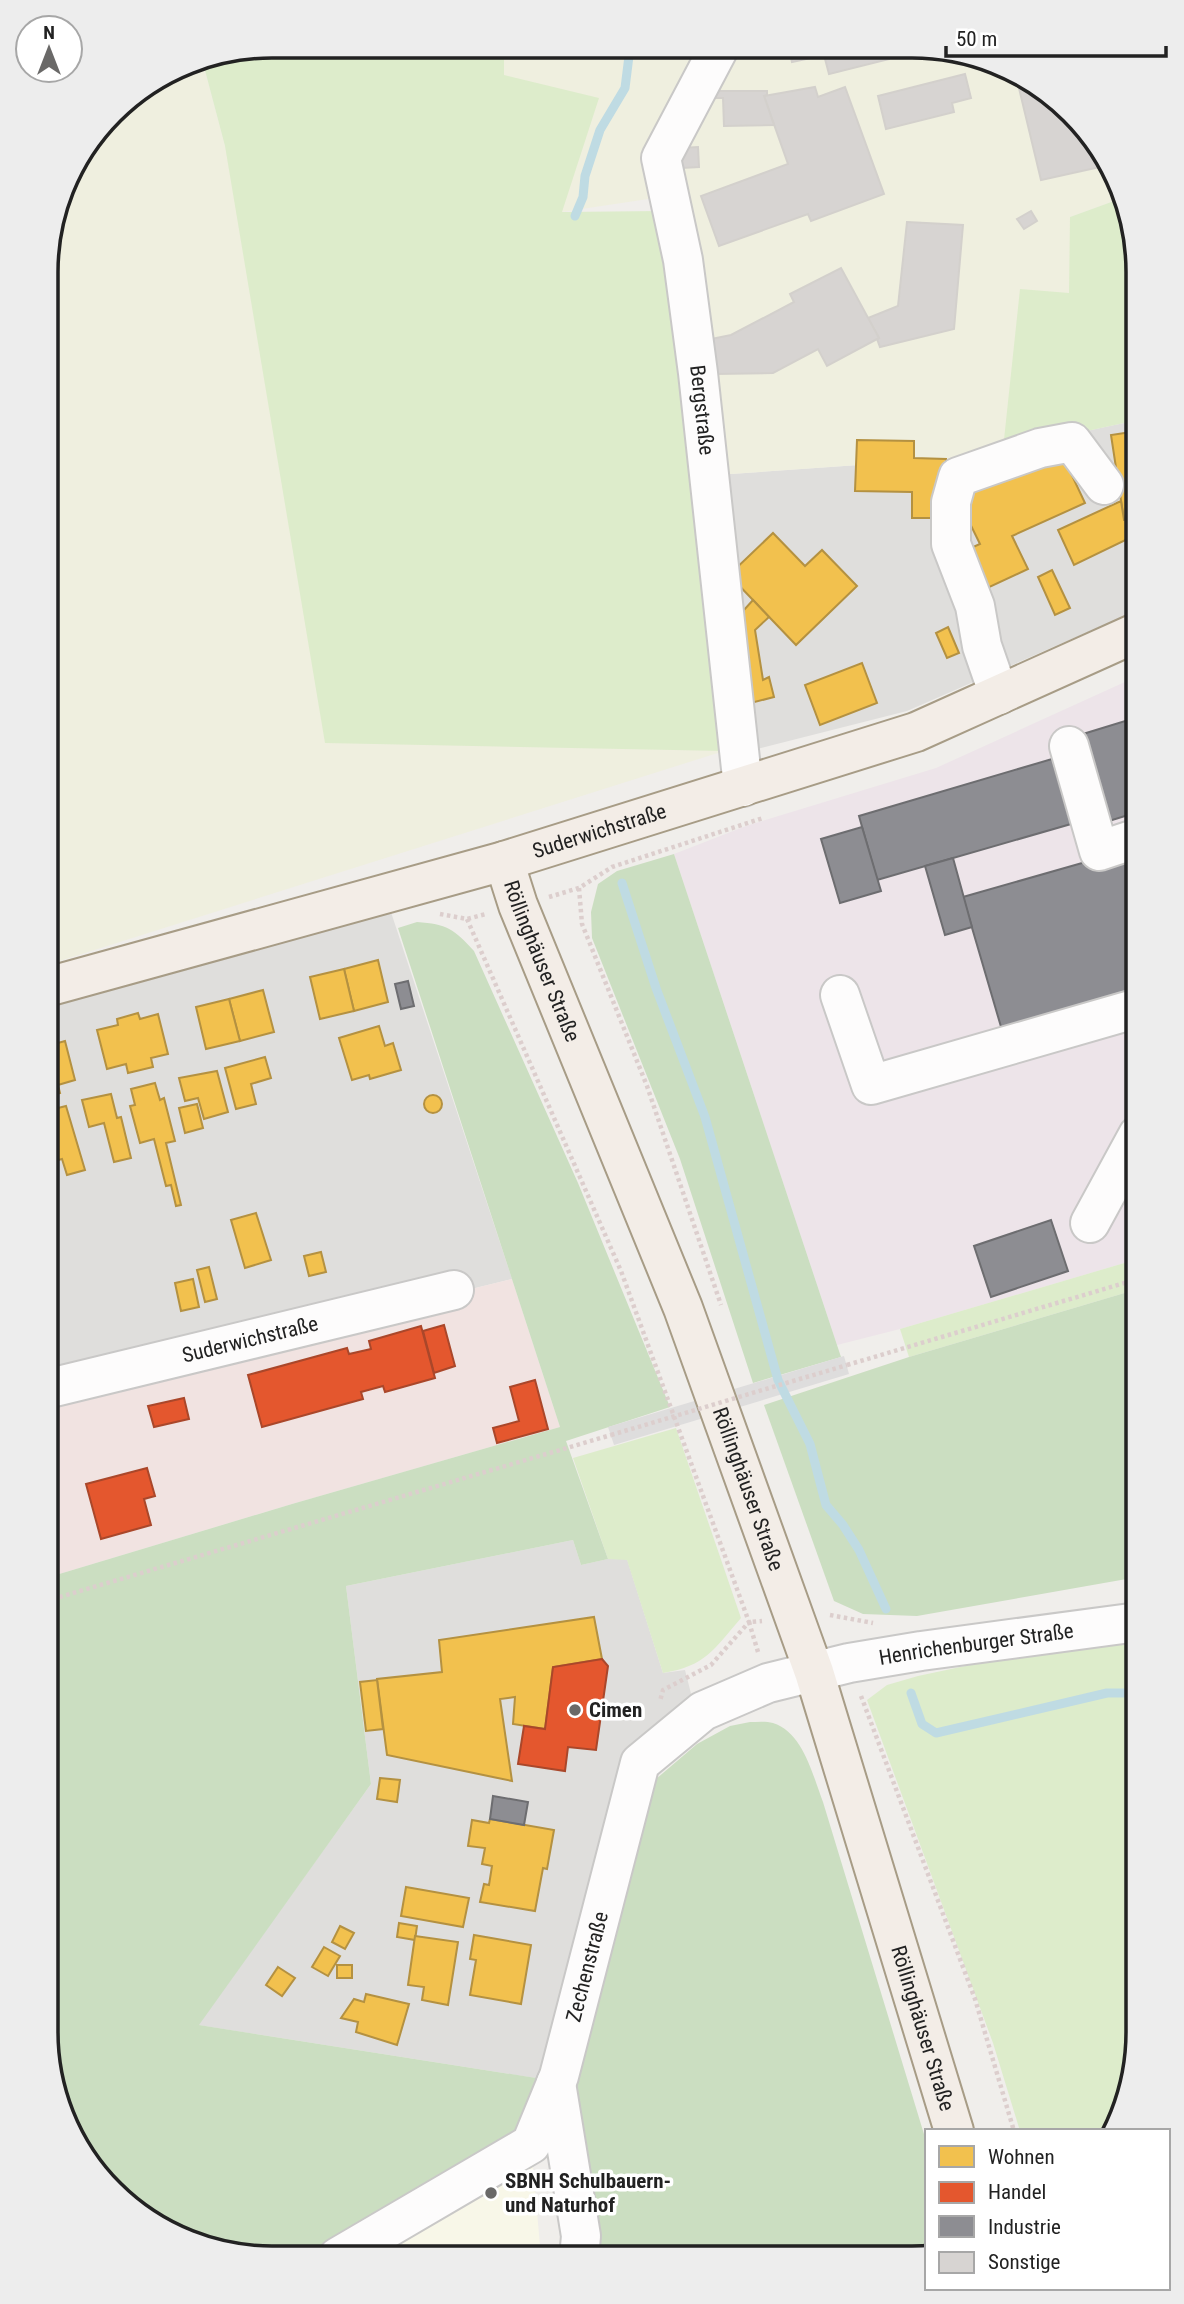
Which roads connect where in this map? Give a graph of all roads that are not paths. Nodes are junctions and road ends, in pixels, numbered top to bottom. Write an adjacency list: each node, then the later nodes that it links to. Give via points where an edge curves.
1 (714, 58): 6 (street, Bergstraße, via 661,158 683,260 698,373)
2 (1104, 485): 4 (street, via 1072,442 1040,448 958,477 951,502 951,544 975,606 982,646)
3 (1126, 637): 4 (main road, Suderwichstraße)
4 (999, 695): 6 (main road, Suderwichstraße, via 916,732)
5 (1069, 746): 7 (street, via 1098,850)
6 (743, 787): 8 (main road, Suderwichstraße)
7 (1126, 842)
8 (504, 861): 9 (main road, Suderwichstraße); 17 (main road, Röllinghäuser Straße, via 683,1308)
9 (58, 984)
10 (840, 995): 11 (street, via 872,1085)
11 (1126, 1011)
12 (1126, 1157): 13 (street)
13 (1090, 1223)
14 (454, 1290): 15 (street, Suderwichstraße)
15 (58, 1386)
16 (1126, 1624): 17 (street, Henrichenburger Straße, via 921,1651)
17 (814, 1672): 18 (street, Zechenstraße, via 768,1683 703,1711 639,1763); 19 (main road, Röllinghäuser Straße)
18 (555, 2081): 20 (street, Zechenstraße, via 531,2144); 21 (street)
19 (953, 2129)
20 (357, 2246)
21 (580, 2246)

